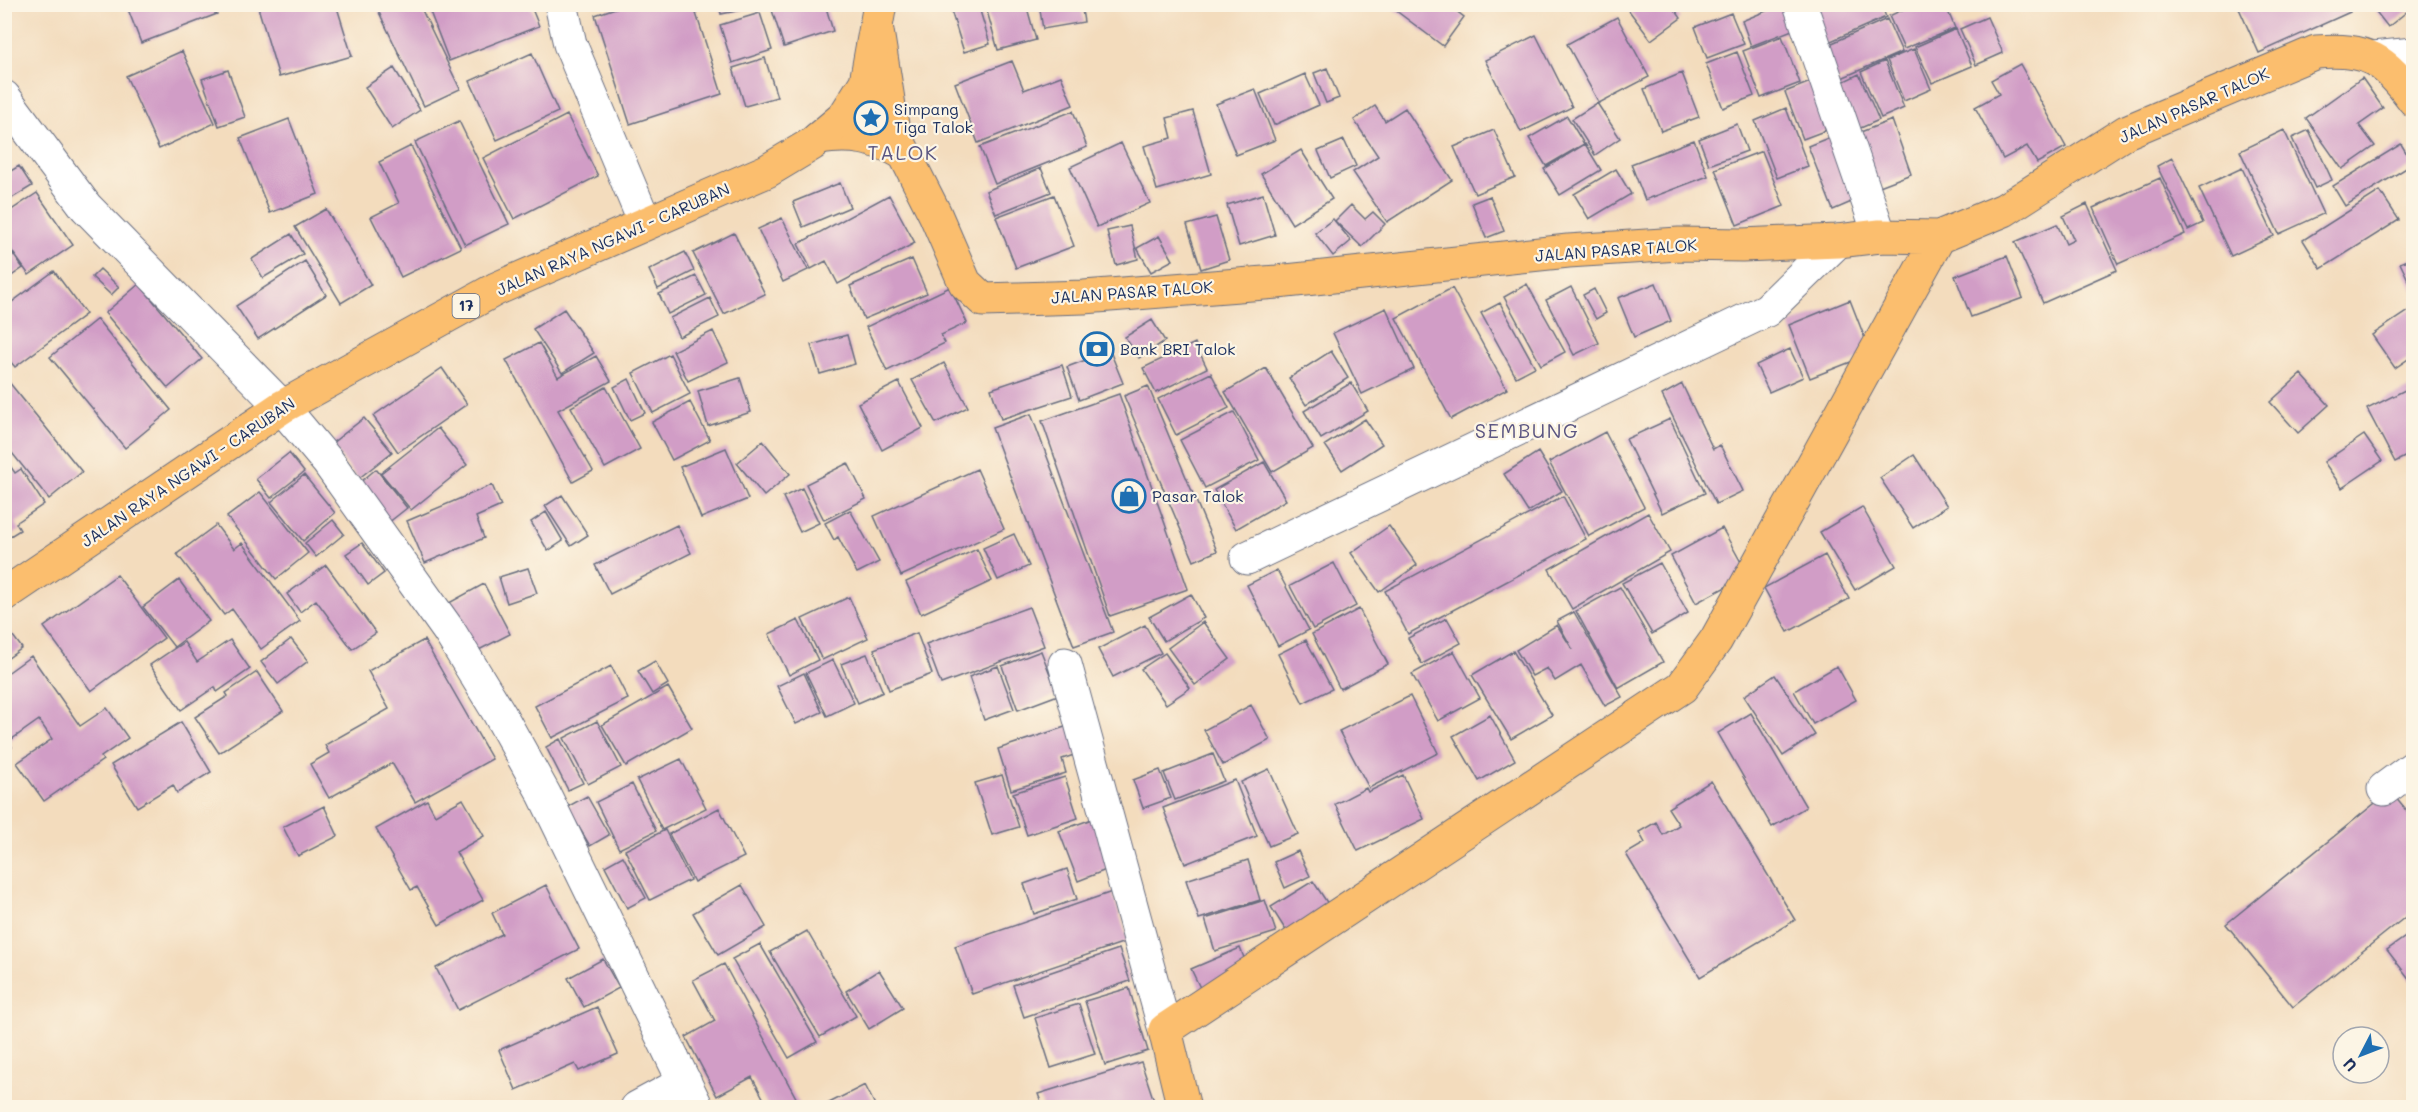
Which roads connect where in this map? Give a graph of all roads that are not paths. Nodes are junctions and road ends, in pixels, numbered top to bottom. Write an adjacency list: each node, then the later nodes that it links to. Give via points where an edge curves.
1 (561, 4): 10 (street, via 570,44)
2 (1800, 4): 11 (street)
3 (878, 15): 8 (main road, JALAN RAYA NGAWI - CARUBAN / 17, via 866,82 844,117); 9 (main road, JALAN PASAR TALOK, via 894,131)
4 (2414, 54): 5 (street)
5 (2373, 58): 7 (main road, via 2394,74); 12 (main road, JALAN PASAR TALOK, via 2342,50 2316,52 2201,98 2126,132 2004,210)
6 (4, 97): 14 (street, via 86,207)
7 (2414, 100)
8 (819, 138): 9 (main road, via 855,135); 10 (main road, JALAN RAYA NGAWI - CARUBAN / 17, via 767,171)
9 (903, 153): 13 (main road, JALAN PASAR TALOK, via 965,283 983,300 1084,297 1277,282 1568,251)
10 (645, 223): 14 (main road, JALAN RAYA NGAWI - CARUBAN / 17, via 496,289)
11 (1880, 236): 12 (main road, JALAN PASAR TALOK); 13 (main road, JALAN PASAR TALOK)
12 (1939, 237): 20 (main road, via 1716,640 1682,687)
13 (1838, 241): 15 (street, via 1767,310)
14 (282, 407): 16 (main road, JALAN RAYA NGAWI - CARUBAN / 17); 21 (street, via 328,462 449,631 499,712 544,794)
15 (1246, 558)
16 (4, 595)
17 (1065, 664): 20 (street)
18 (2414, 767): 19 (street)
19 (2384, 789)
20 (1165, 1030): 23 (main road)
21 (691, 1095): 22 (street)
22 (637, 1107)
23 (1184, 1107)

